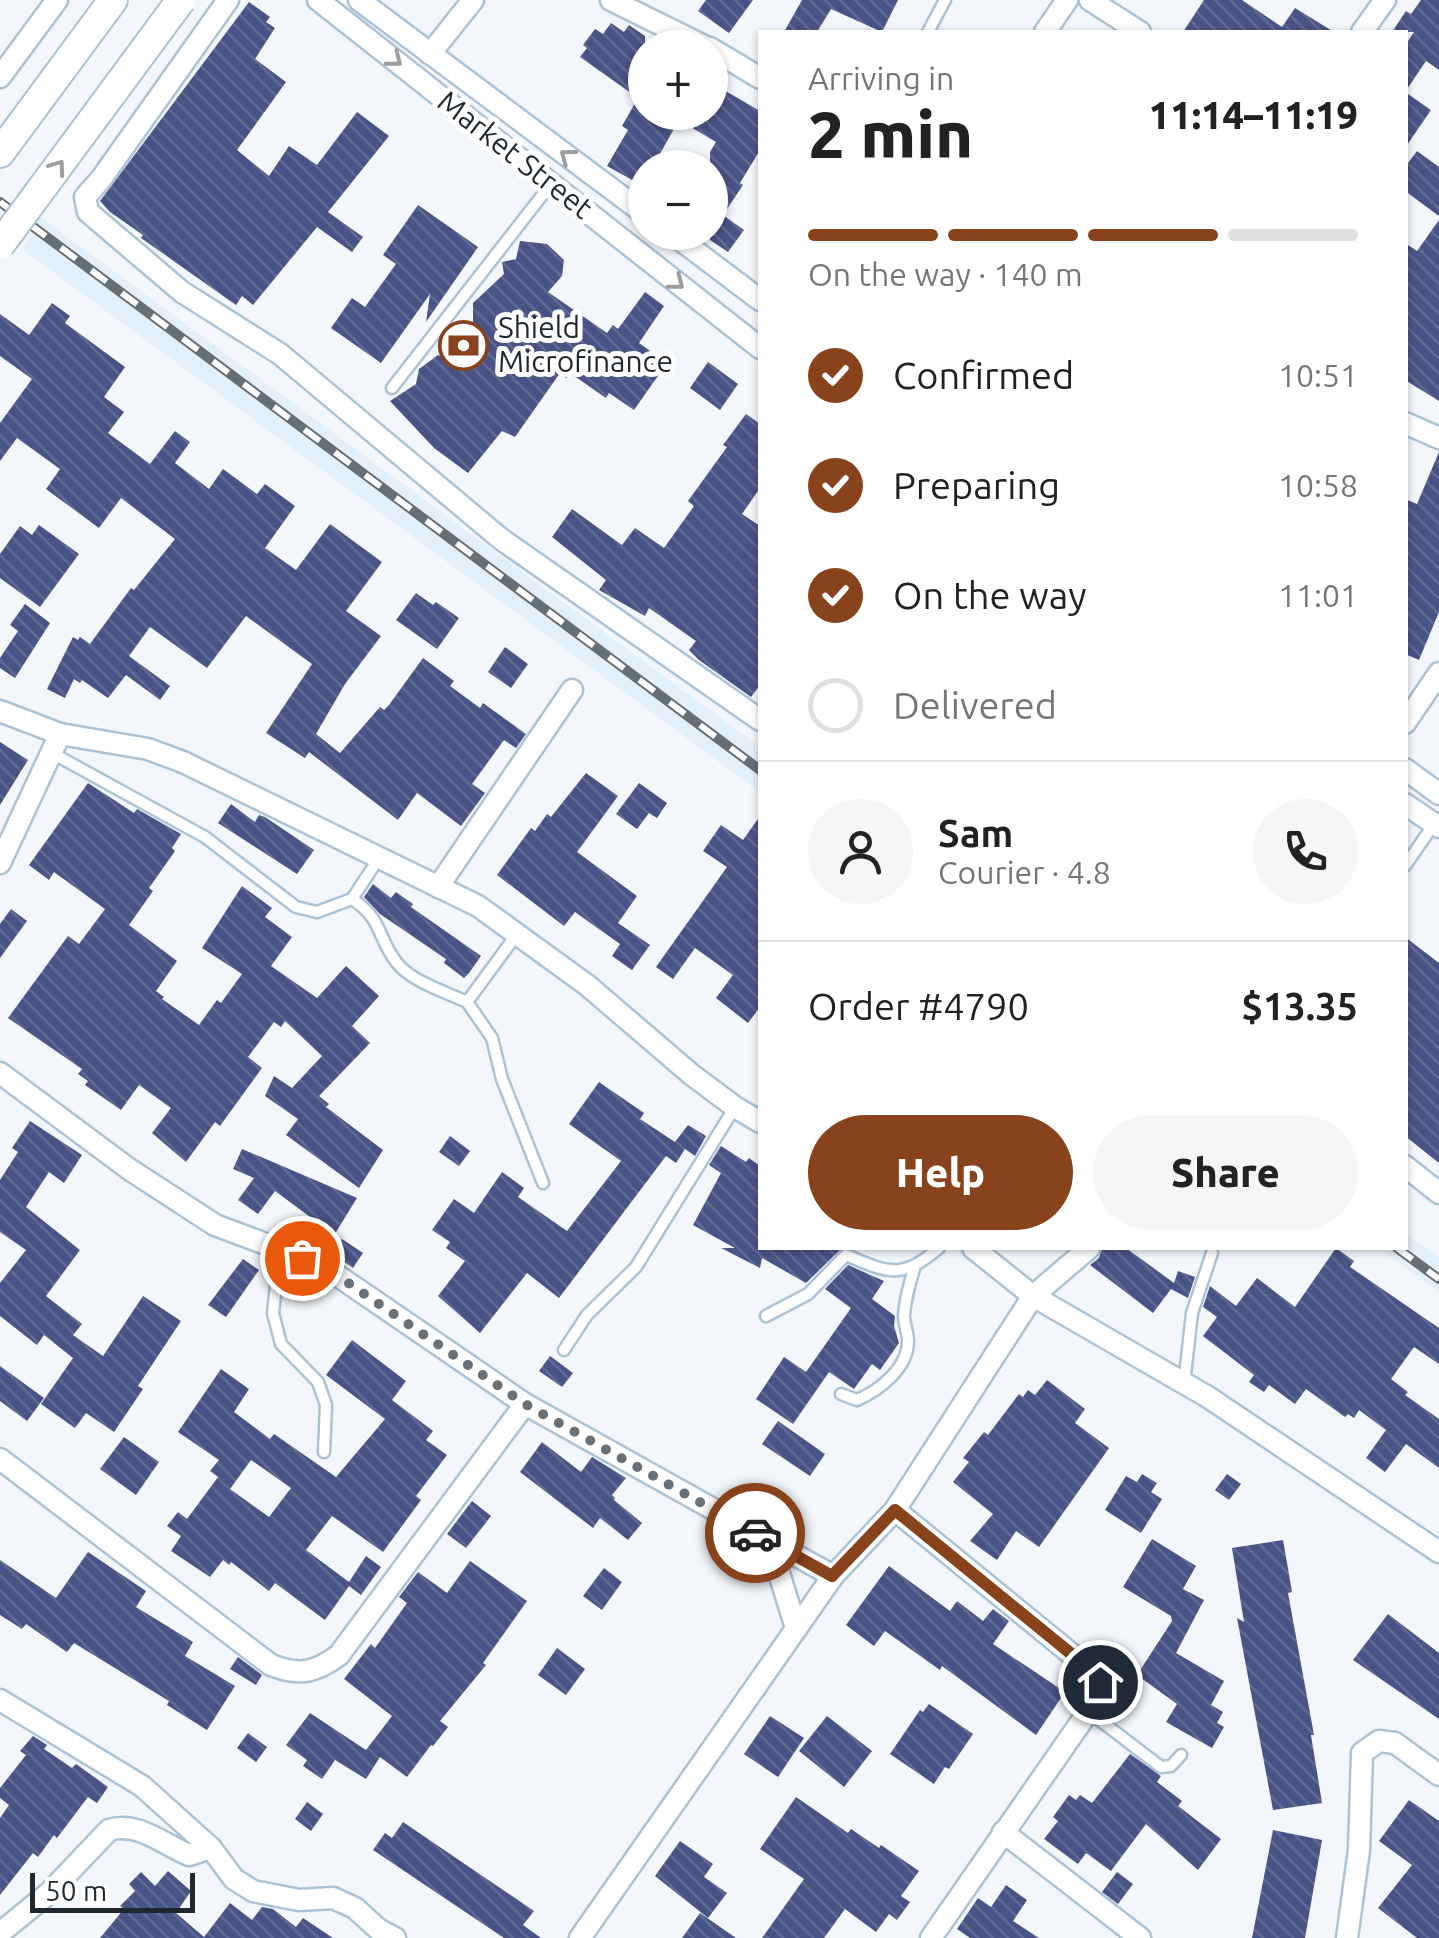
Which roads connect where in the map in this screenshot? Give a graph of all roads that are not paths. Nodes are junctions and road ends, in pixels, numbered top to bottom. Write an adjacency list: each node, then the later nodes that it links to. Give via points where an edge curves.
1 (56, 0): 20 (street)
2 (113, 0): 22 (main road)
3 (181, 0): 25 (main road, one-way to 3, bridge)
4 (228, 0): 36 (street, via 85,197 88,212 182,292 280,354 501,539)
5 (318, 0): 23 (street, Market Street, one-way to 23)
6 (359, 0): 18 (street, Market Street)
7 (473, 0): 18 (street)
8 (611, 0): 13 (street)
9 (945, 0): 14 (lane)
10 (1068, 0): 15 (street)
11 (1090, 0): 16 (street)
12 (1385, 0): 17 (street)
13 (672, 30)
14 (929, 30)
15 (1047, 30)
16 (1137, 30)
17 (1363, 30)
18 (430, 54): 24 (street, Market Street, one-way to 18)
19 (728, 59): 21 (street)
20 (0, 77)
21 (758, 77)
22 (0, 152)
23 (551, 184): 28 (street, Market Street, one-way to 28); 29 (lane)
24 (628, 201)
25 (0, 245)
26 (694, 250): 27 (street)
27 (758, 298)
28 (758, 346)
29 (392, 388)
30 (1408, 424): 31 (street)
31 (1439, 438)
32 (1439, 672): 35 (street)
33 (572, 690): 45 (street)
34 (0, 711): 37 (street)
35 (1408, 718)
36 (758, 719)
37 (56, 744): 42 (street, via 148,749); 44 (street); 46 (lane, via 205,837 296,906 317,912)
38 (1408, 771): 39 (street)
39 (1439, 794)
40 (1408, 806): 41 (street)
41 (1436, 826): 43 (lane)
42 (379, 858): 45 (street); 46 (lane)
43 (1408, 862)
44 (0, 864)
45 (438, 887): 47 (street)
46 (352, 899): 48 (lane, via 370,910 406,972)
47 (518, 933): 48 (lane); 50 (street)
48 (467, 1002): 53 (lane, via 492,1038)
49 (0, 1073): 55 (street, via 215,1225)
50 (734, 1107): 51 (street); 63 (lane, via 636,1267 587,1315)
51 (758, 1121)
52 (1408, 1168): 54 (street)
53 (543, 1183)
54 (1439, 1193)
55 (280, 1250): 66 (street, via 322,1265); 67 (lane, via 273,1314 281,1344 318,1382 326,1406)
56 (937, 1250): 60 (lane)
57 (976, 1250): 61 (street)
58 (1086, 1250): 61 (street)
59 (1212, 1253): 64 (lane, via 1192,1313)
60 (914, 1269): 62 (lane, via 879,1269 846,1255 808,1294); 65 (lane, via 906,1293 908,1341 895,1373 858,1400)
61 (1033, 1296): 64 (street); 69 (street)
62 (766, 1316)
63 (564, 1350)
64 (1184, 1384): 71 (street)
65 (841, 1394)
66 (525, 1404): 68 (street, via 338,1656 320,1669 295,1674 272,1665); 70 (street)
67 (324, 1452)
68 (0, 1459)
69 (895, 1510): 72 (street); 75 (street, via 1091,1670 1100,1682)
70 (770, 1541): 72 (street); 73 (street)
71 (1439, 1552)
72 (832, 1576): 73 (street)
73 (796, 1628): 82 (street)
74 (0, 1700): 79 (street, via 142,1786)
75 (1088, 1711): 76 (lane, via 1161,1766); 78 (street)
76 (1181, 1755)
77 (1439, 1775): 85 (street, via 1395,1743 1380,1741 1362,1753)
78 (1004, 1832): 83 (street); 84 (street)
79 (211, 1848): 80 (street, via 189,1854 137,1828 109,1830); 81 (street, via 252,1891 333,1898 355,1908)
80 (0, 1933)
81 (381, 1935)
82 (580, 1938)
83 (931, 1938)
84 (1140, 1938)
85 (1347, 1938)

